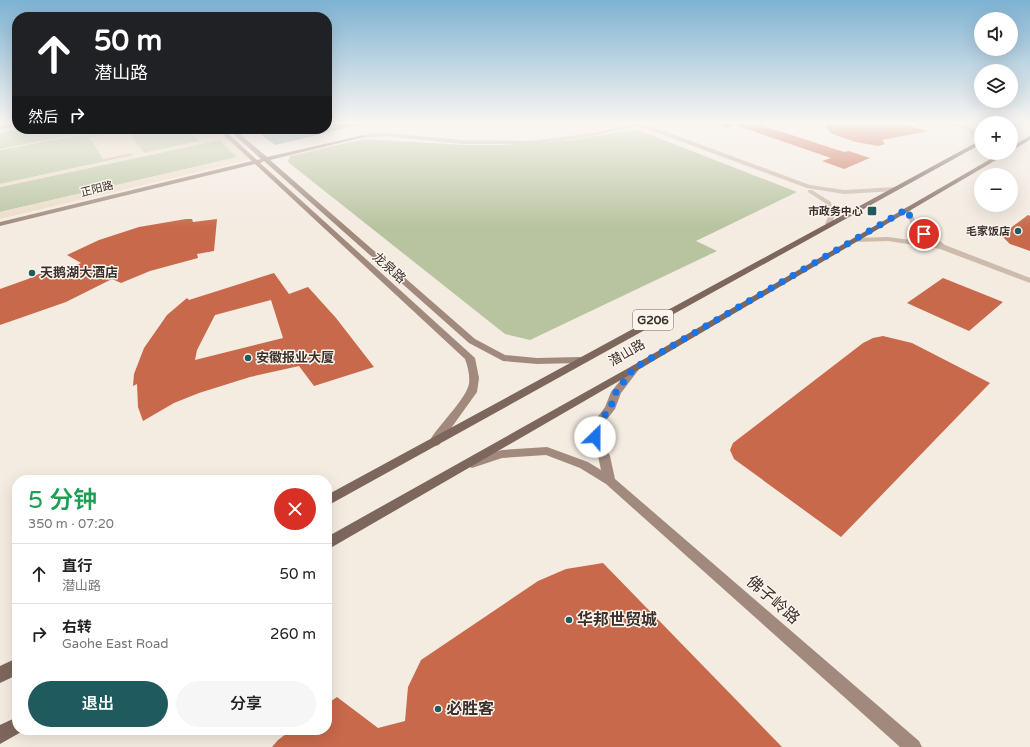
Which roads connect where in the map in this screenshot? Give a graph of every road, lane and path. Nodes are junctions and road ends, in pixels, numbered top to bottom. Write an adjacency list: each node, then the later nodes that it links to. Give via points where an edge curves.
1 (264, 158): 5 (street, 正阳路)
2 (724, 158): 11 (street, via 822,196 830,208)
3 (730, 158): 7 (street, via 810,187 844,192)
4 (952, 158): 7 (main road, 潜山路 / G206)
5 (259, 159): 9 (street, 正阳路); 10 (street, 正阳路); 15 (street, 龙泉路, via 472,341 503,358 537,361); 17 (street, 龙泉路, via 470,358 475,374 471,394)
6 (993, 160): 8 (main road, 潜山路 / G206)
7 (896, 189): 11 (main road, 潜山路 / G206)
8 (907, 209): 12 (main road, 潜山路 / G206); 13 (street, via 913,224)
9 (0, 219)
10 (0, 224)
11 (829, 224): 15 (main road, 潜山路 / G206)
12 (856, 240): 13 (street, via 888,239); 16 (main road, 潜山路 / G206)
13 (942, 247): 14 (street)
14 (1030, 281)
15 (580, 360): 17 (main road, 潜山路 / G206)
16 (634, 368): 18 (main road, 潜山路 / G206); 19 (street, via 616,392 610,409 599,422 595,437 604,456)
17 (435, 442): 20 (main road, 潜山路 / G206)
18 (461, 466): 19 (street, 佛子岭路, via 502,454 547,451 584,465); 21 (main road, 潜山路 / G206)
19 (610, 481): 26 (street, 佛子岭路)
20 (332, 498)
21 (332, 541)
22 (12, 669): 23 (main road)
23 (0, 675)
24 (12, 728): 25 (main road)
25 (0, 735)
26 (913, 747)

